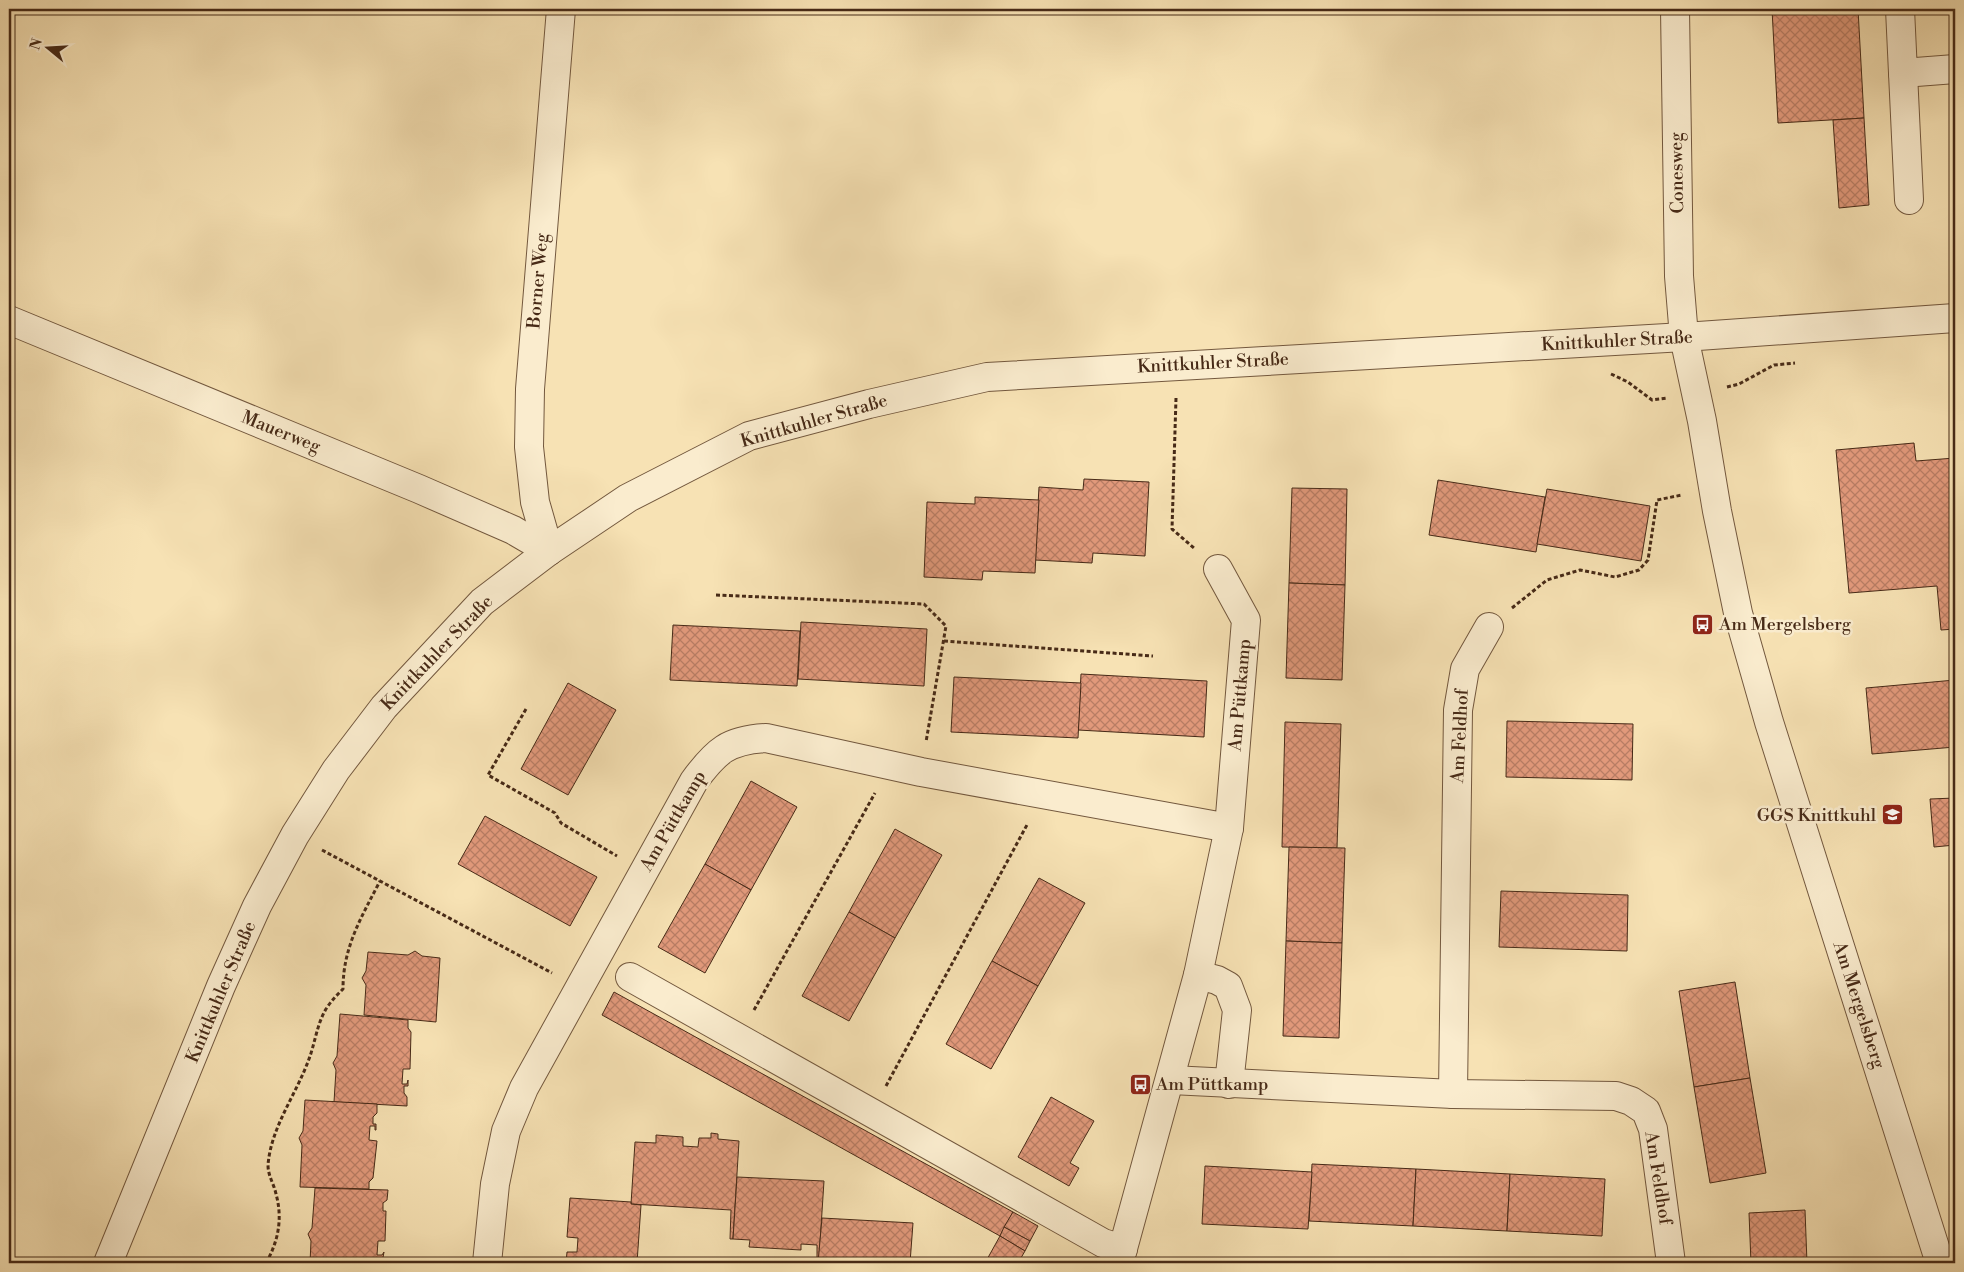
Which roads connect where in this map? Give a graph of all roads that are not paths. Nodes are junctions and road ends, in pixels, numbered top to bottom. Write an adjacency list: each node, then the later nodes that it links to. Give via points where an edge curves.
1 (561, 9): 10 (street, Borner Weg, via 530,389 529,447 535,502)
2 (1675, 9): 9 (street, Conesweg, via 1679,276)
3 (1900, 9): 5 (street)
4 (1955, 69): 5 (street)
5 (1903, 72): 6 (street)
6 (1909, 200)
7 (1955, 318): 9 (street, Knittkuhler Straße)
8 (9, 320): 10 (street, Mauerweg, via 419,489 514,530)
9 (1684, 337): 10 (street, Knittkuhler Straße, via 987,377 748,436 628,498); 23 (street, Am Mergelsberg, via 1738,613 1769,722)
10 (549, 551): 20 (street, Knittkuhler Straße, via 482,602 384,707 336,770 295,836 257,906 221,986)
11 (1218, 568): 13 (street, Am Püttkamp, via 1246,620)
12 (1489, 627): 18 (street, Am Feldhof, via 1465,669 1458,710)
13 (1229, 828): 14 (street, Am Püttkamp); 21 (street, Am Püttkamp, via 921,772 766,738 732,743 719,751 694,781 524,1088 506,1131 495,1184)
14 (1198, 975): 16 (street, Am Püttkamp); 17 (street, via 1228,986 1237,1010)
15 (630, 977): 19 (street)
16 (1171, 1080): 17 (street, Am Feldhof); 19 (street, Am Püttkamp)
17 (1230, 1084): 18 (street, Am Feldhof)
18 (1453, 1094): 22 (street, Am Feldhof, via 1616,1096 1646,1111 1652,1129)
19 (1121, 1256)
20 (108, 1263)
21 (487, 1263)
22 (1671, 1263)
23 (1940, 1263)

